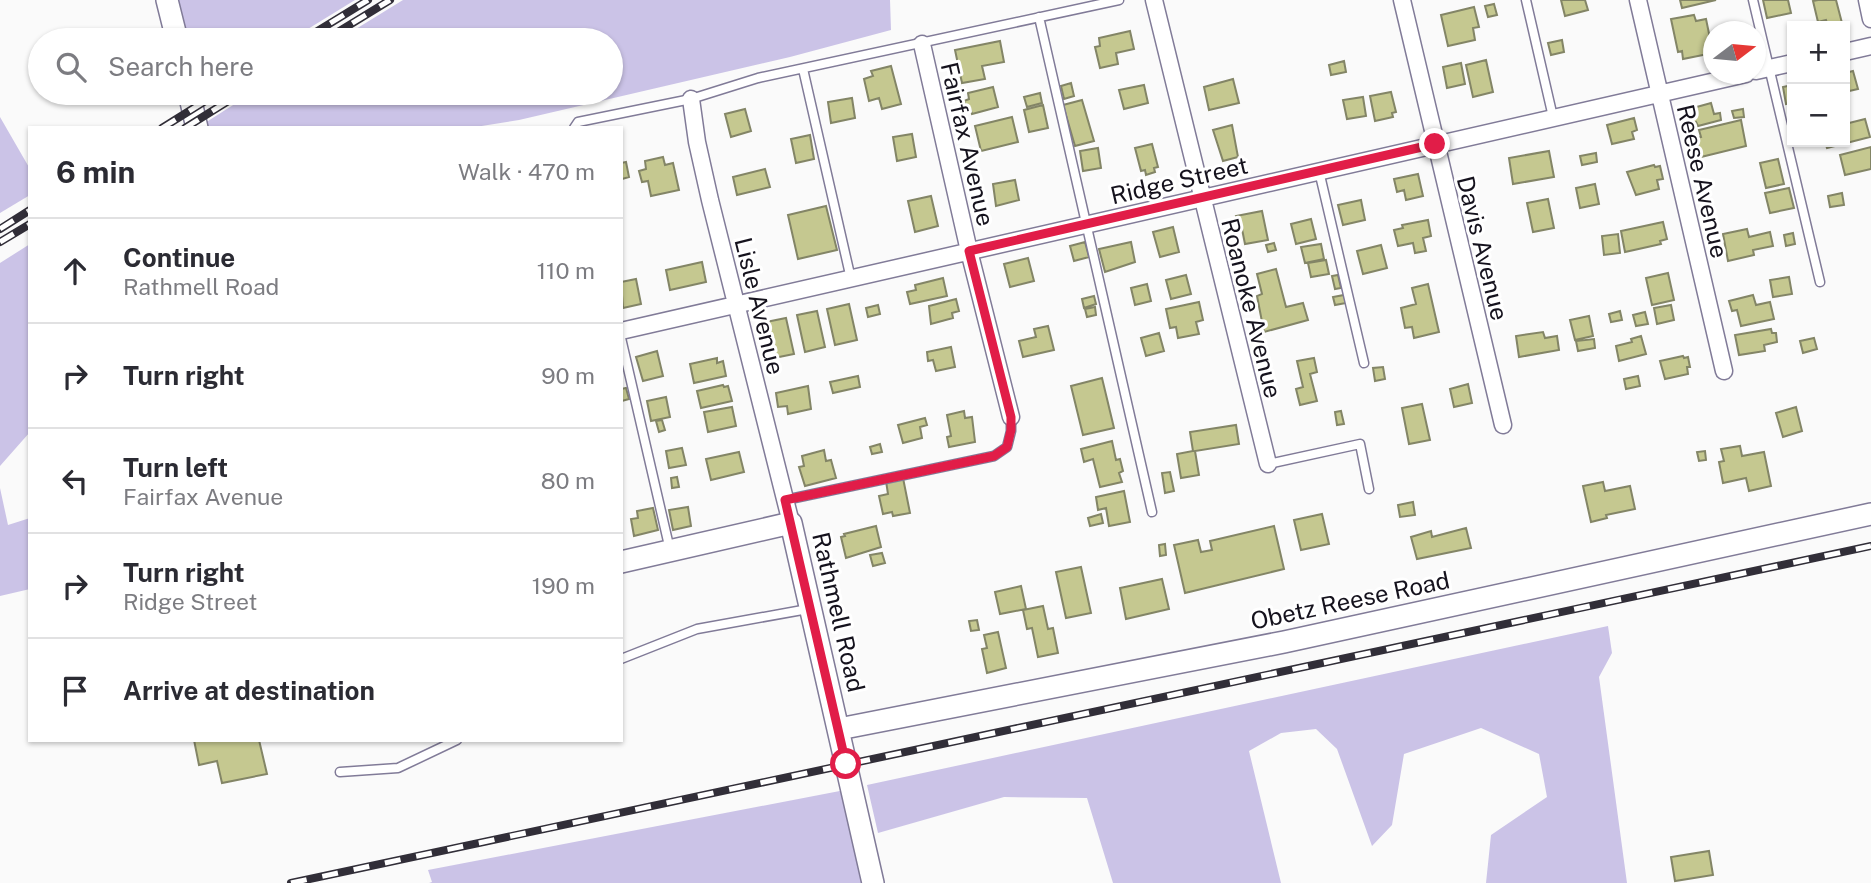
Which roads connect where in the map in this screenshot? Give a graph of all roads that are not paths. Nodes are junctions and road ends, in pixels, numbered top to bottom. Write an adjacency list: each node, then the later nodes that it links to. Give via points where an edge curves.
1 (167, 0): 12 (street)
2 (1119, 0): 9 (lane)
3 (1154, 0): 29 (street, Roanoke Avenue)
4 (1402, 0): 27 (street, Davis Avenue)
5 (1526, 0): 24 (lane)
6 (1638, 0): 21 (street, Reese Avenue)
7 (1753, 0): 11 (lane)
8 (1867, 0): 10 (street)
9 (1039, 17): 13 (lane); 30 (lane)
10 (1871, 19)
11 (1756, 21)
12 (174, 28)
13 (922, 44): 17 (lane); 31 (street, Fairfax Avenue)
14 (1871, 46): 15 (street)
15 (1850, 51)
16 (1787, 64): 18 (street)
17 (803, 69): 22 (lane); 32 (lane)
18 (1766, 69)
19 (1703, 83): 21 (street, Ridge Street)
20 (1766, 84): 33 (lane)
21 (1659, 93): 24 (street, Ridge Street); 38 (street, Reese Avenue)
22 (691, 99): 26 (lane); 34 (street, Lisle Avenue)
23 (192, 105): 25 (street)
24 (1553, 117): 27 (street, Ridge Street)
25 (197, 126)
26 (575, 126)
27 (1435, 144): 28 (street, Ridge Street); 40 (street, Davis Avenue)
28 (1319, 170): 29 (street, Ridge Street); 37 (lane)
29 (1201, 198): 30 (street, Ridge Street); 41 (street, Roanoke Avenue)
30 (1087, 224): 31 (street, Ridge Street); 44 (lane)
31 (969, 251): 32 (street, Ridge Street); 39 (street, Fairfax Avenue)
32 (851, 279): 34 (street, Ridge Street)
33 (1820, 282)
34 (735, 305): 35 (street, Ridge Street); 43 (street, Lisle Avenue)
35 (623, 331)
36 (623, 347): 47 (lane)
37 (1364, 363)
38 (1724, 371)
39 (1011, 417): 43 (lane, via 1007,447 994,456)
40 (1503, 425)
41 (1268, 464): 42 (lane, via 1360,444)
42 (1370, 489)
43 (785, 500): 46 (street, Lisle Avenue)
44 (1152, 512)
45 (1871, 514): 51 (street, Obetz Reese Road, via 1284,642)
46 (791, 523): 47 (street, Rathmell Road); 49 (street, Rathmell Road)
47 (670, 551): 48 (street, Rathmell Road)
48 (623, 562)
49 (811, 608): 50 (lane, via 697,629); 51 (street, Rathmell Road)
50 (623, 658)
51 (839, 729): 54 (street, Rathmell Road)
52 (453, 742): 53 (lane, via 398,768)
53 (340, 772)
54 (873, 883)

